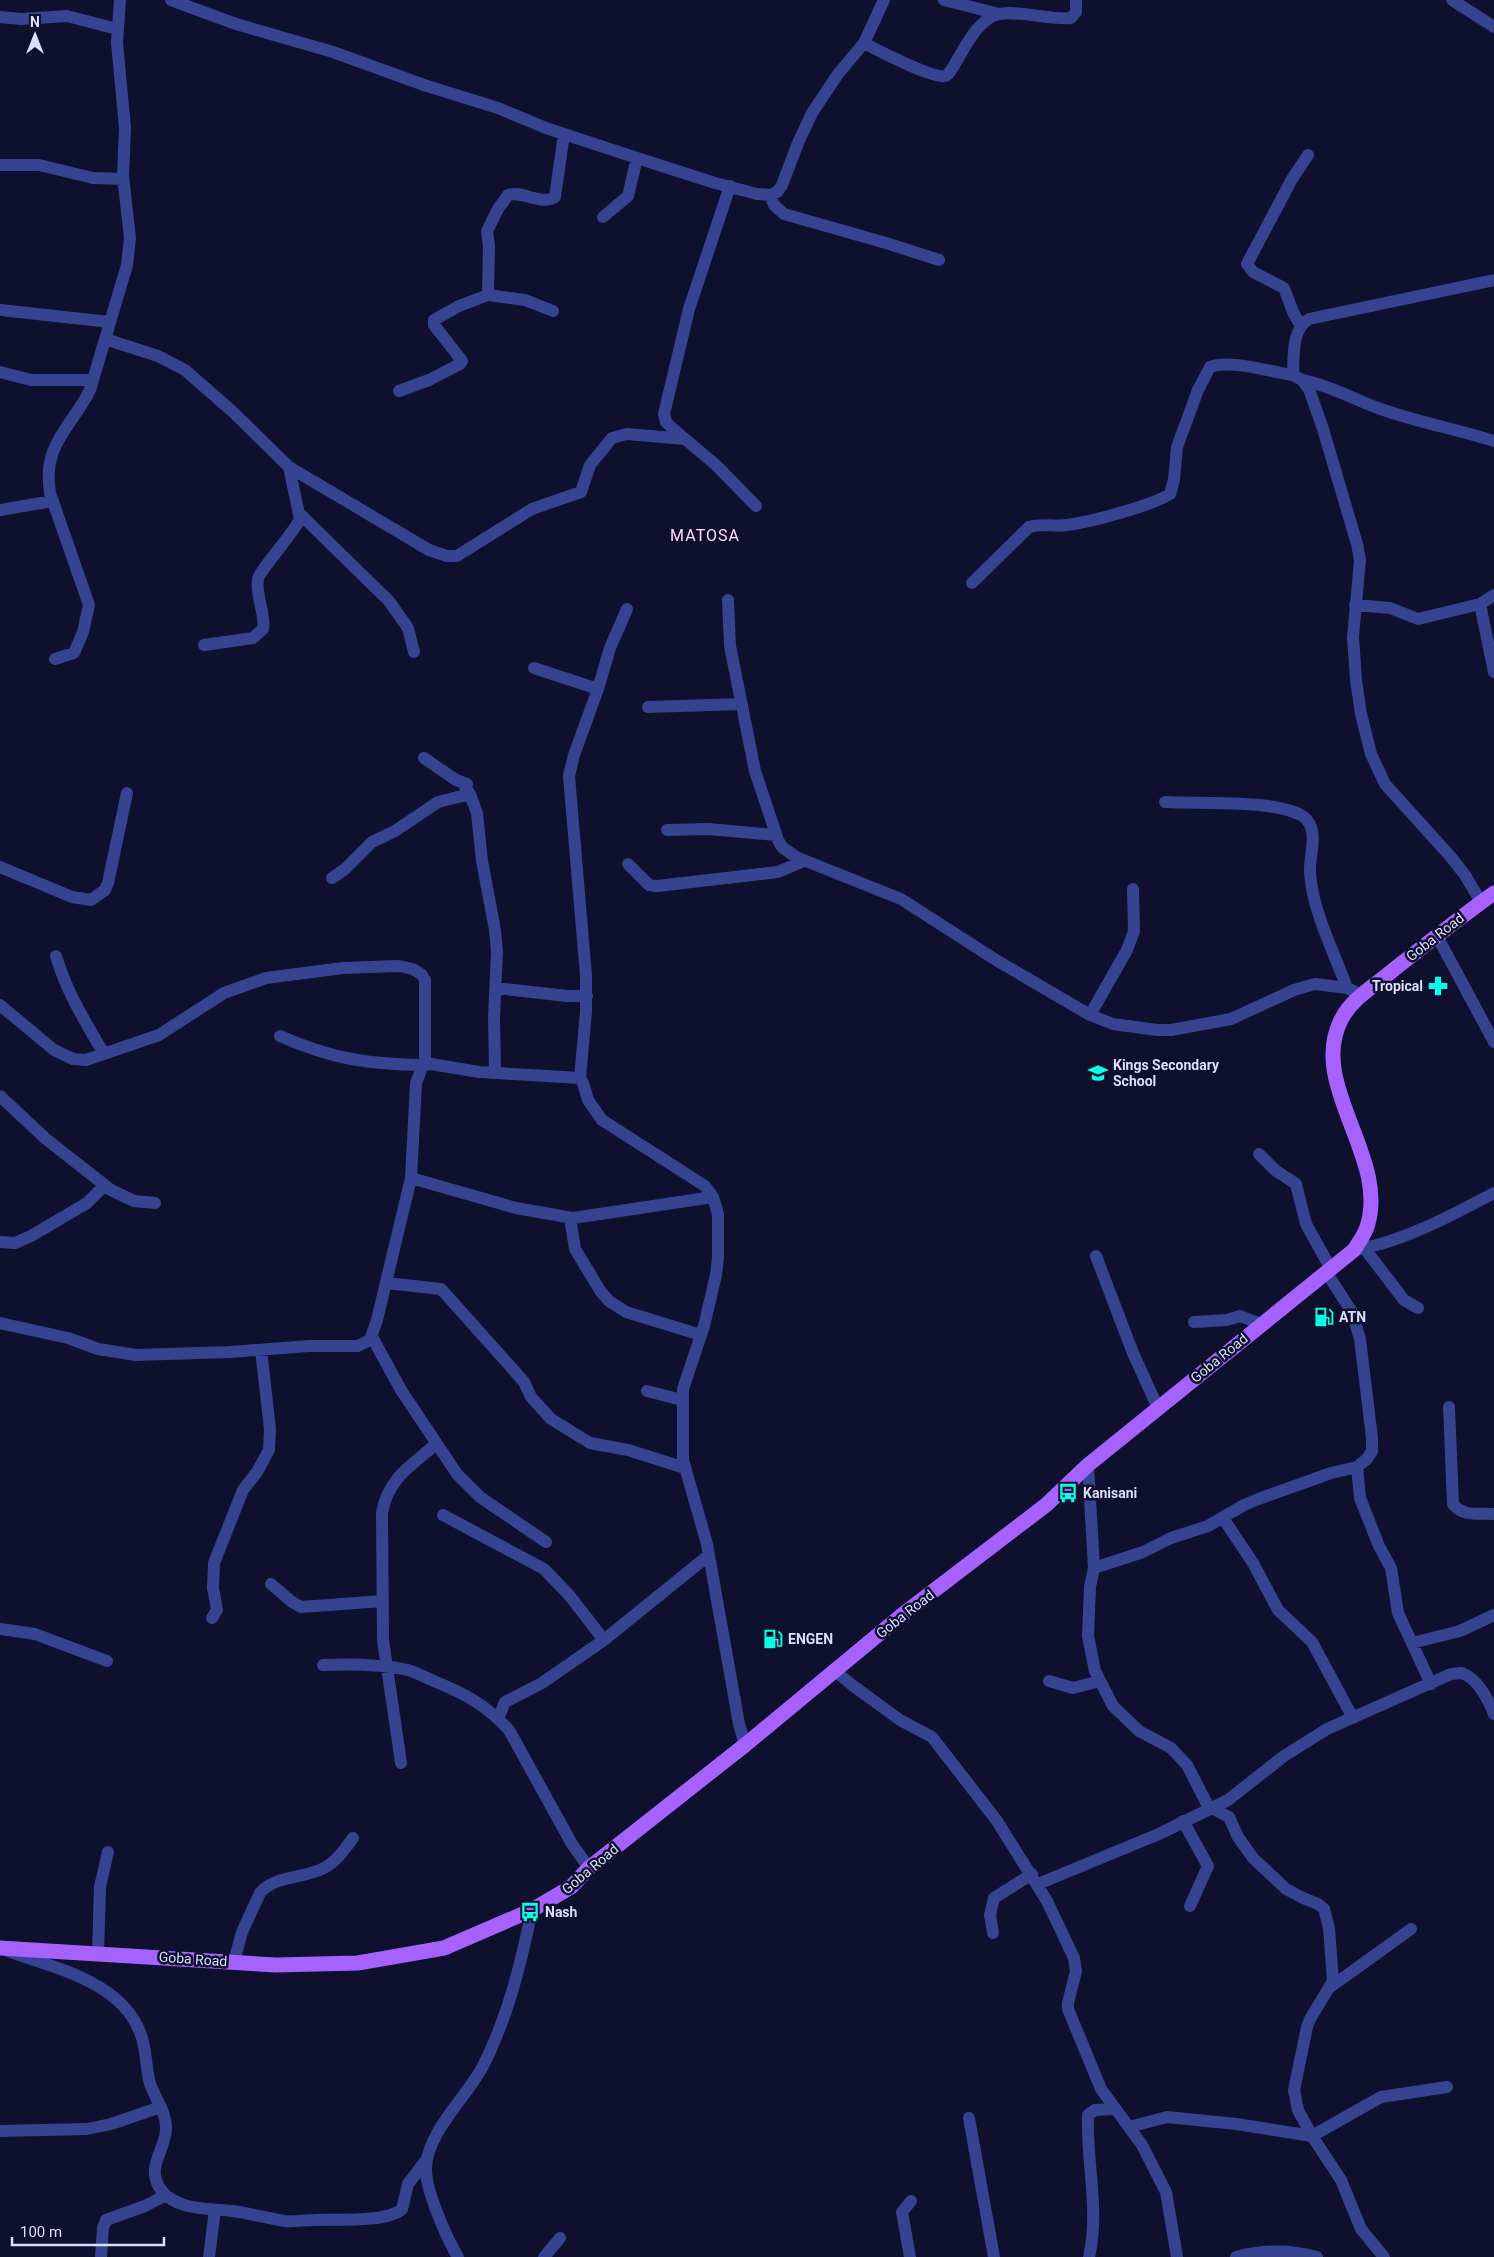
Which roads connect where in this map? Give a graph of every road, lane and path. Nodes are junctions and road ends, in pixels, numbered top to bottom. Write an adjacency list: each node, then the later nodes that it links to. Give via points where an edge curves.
1 (120, 0): 10 (street)
2 (170, 0): 12 (street, via 498,108)
3 (884, 0): 11 (street)
4 (944, 0): 7 (street)
5 (1076, 0): 7 (street, via 1076,12 1071,18)
6 (1452, 0): 9 (street)
7 (999, 14): 11 (street, via 969,39 945,76 898,60)
8 (0, 17): 10 (street, via 68,16)
9 (1494, 27)
10 (116, 30): 16 (street, via 126,143)
11 (864, 43): 18 (street, via 816,106 782,185)
12 (564, 134): 14 (street); 22 (street, via 555,197 547,200 508,195 486,232 489,246)
13 (1308, 155): 26 (street, via 1247,264 1253,272 1284,288)
14 (637, 158): 17 (street); 19 (street, via 628,196)
15 (0, 165): 16 (street, via 39,165 89,177)
16 (123, 179): 25 (street, via 129,250)
17 (730, 186): 18 (street); 32 (street, via 689,309 665,410 666,422)
18 (770, 195): 20 (street, via 774,205 784,214)
19 (603, 217)
20 (939, 260)
21 (1494, 280): 26 (street, via 1320,316)
22 (488, 295): 24 (street, via 525,300); 31 (street, via 434,320 434,325 460,357 460,364)
23 (0, 310): 25 (street)
24 (553, 312)
25 (110, 322): 27 (street)
26 (1301, 326): 29 (street, via 1294,348)
27 (106, 338): 30 (street); 34 (street, via 158,356 185,370)
28 (0, 372): 30 (street, via 31,380)
29 (1298, 377): 33 (street, via 1434,426); 39 (street, via 1231,365 1210,367 1198,390 1178,447 1170,494 1155,502 1067,525 1029,527); 43 (street, via 1309,389 1324,430 1357,544 1360,560)
30 (93, 380): 35 (street, via 84,400 61,432 54,450 49,473)
31 (399, 391)
32 (686, 439): 34 (street, via 628,434 612,438 590,465 581,492 532,509 454,557 429,550); 36 (street)
33 (1494, 441)
34 (289, 467): 38 (street)
35 (53, 501): 37 (street); 47 (street, via 89,608 74,653)
36 (756, 506)
37 (0, 510)
38 (300, 514): 45 (street, via 298,525 258,579 263,630 248,639); 46 (street, via 389,601 408,628)
39 (972, 583)
40 (1494, 595): 42 (street)
41 (728, 600): 51 (street, via 730,646)
42 (1480, 604): 43 (street, via 1418,619 1390,608); 49 (street)
43 (1355, 605): 65 (street, via 1356,680 1376,770 1460,869)
44 (627, 609): 50 (street, via 610,648)
45 (204, 645)
46 (414, 652)
47 (55, 659)
48 (534, 668): 50 (street)
49 (1494, 672)
50 (598, 690): 71 (street, via 569,776)
51 (742, 704): 52 (street); 58 (street, via 755,771)
52 (648, 707)
53 (424, 758): 55 (street, via 467,784 465,787)
54 (127, 793): 61 (street, via 106,890 92,900 72,897)
55 (470, 794): 62 (street, via 438,802 396,831 372,842); 68 (street, via 477,813 482,862 495,930)
56 (1165, 802): 69 (street, via 1246,804 1284,809 1307,820 1312,832 1310,870 1313,895)
57 (667, 830): 58 (street, via 716,829)
58 (776, 835): 59 (street, via 782,847)
59 (804, 861): 60 (street, via 778,872 657,886 649,885); 73 (street, via 900,899)
60 (628, 864)
61 (0, 866)
62 (332, 878)
63 (1133, 889): 73 (street, via 1134,931 1127,950)
64 (1494, 893): 65 (main road, Goba Road)
65 (1481, 902): 66 (main road, Goba Road)
66 (1436, 936): 70 (main road, Goba Road); 75 (street)
67 (56, 956): 76 (street, via 78,1009)
68 (496, 988): 71 (street); 78 (street)
69 (1348, 988): 70 (street); 73 (street, via 1321,983 1305,986 1231,1019 1171,1030 1113,1024)
70 (1362, 995): 89 (main road, Goba Road, via 1342,1018 1333,1055 1335,1077 1366,1166 1370,1191 1367,1226)
71 (587, 996): 79 (street)
72 (0, 1006): 76 (street, via 64,1056 86,1060)
73 (1090, 1015)
74 (280, 1036): 77 (street, via 351,1060)
75 (1494, 1042)
76 (104, 1054): 77 (street, via 159,1035 224,992 256,981 343,968 399,966 413,969 425,980)
77 (424, 1065): 78 (street); 82 (street, via 416,1083)
78 (495, 1073): 79 (street)
79 (580, 1078): 85 (street, via 588,1100 602,1120 705,1186)
80 (0, 1096): 83 (street, via 46,1139)
81 (1259, 1154): 91 (street, via 1296,1184 1306,1224)
82 (411, 1178): 87 (street, via 516,1208); 92 (street)
83 (106, 1186): 86 (street, via 128,1199); 88 (street, via 87,1203 31,1236 15,1243)
84 (1494, 1193): 89 (street, via 1436,1222)
85 (713, 1197): 87 (street); 97 (street, via 718,1214 718,1258)
86 (155, 1203)
87 (570, 1218): 97 (street, via 575,1249 609,1301 626,1312)
88 (0, 1242)
89 (1359, 1250): 91 (main road, Goba Road); 93 (street, via 1404,1300)
90 (1096, 1256): 103 (street)
91 (1329, 1270): 96 (main road, Goba Road); 106 (street, via 1352,1312 1360,1339 1372,1446 1370,1455)
92 (386, 1283): 98 (street); 107 (street, via 442,1289 511,1367 540,1408 562,1427 590,1443 628,1450)
93 (1418, 1308)
94 (1194, 1322): 96 (street, via 1240,1316)
95 (0, 1323): 99 (street, via 68,1338 116,1353)
96 (1261, 1324): 103 (main road, Goba Road)
97 (701, 1335): 101 (street, via 684,1383)
98 (372, 1337): 99 (street, via 358,1346); 104 (street)
99 (261, 1350): 117 (street, via 270,1429 269,1450 243,1490 214,1563 213,1588 217,1610)
100 (647, 1391): 101 (street)
101 (682, 1400): 107 (street)
102 (1449, 1406): 108 (street, via 1453,1504 1461,1512)
103 (1158, 1408): 105 (main road, Goba Road)
104 (436, 1444): 111 (street, via 470,1488); 115 (street, via 396,1478 386,1494 382,1519)
105 (1088, 1465): 113 (street); 124 (main road, Goba Road, via 1046,1505)
106 (1357, 1466): 110 (street, via 1261,1498); 120 (street, via 1360,1498 1391,1568 1396,1608)
107 (685, 1468): 112 (street)
108 (1494, 1514)
109 (443, 1515): 119 (street, via 544,1569)
110 (1224, 1518): 113 (street, via 1143,1552); 129 (street, via 1278,1610 1312,1642)
111 (546, 1542)
112 (709, 1555): 119 (street); 131 (street, via 739,1724)
113 (1094, 1568): 126 (street, via 1088,1636)
114 (271, 1584): 115 (street, via 301,1607)
115 (383, 1601): 123 (street)
116 (1494, 1615): 120 (street, via 1460,1631)
117 (212, 1618)
118 (0, 1628): 121 (street, via 34,1634)
119 (604, 1640): 130 (street, via 542,1683 505,1702)
120 (1412, 1643): 127 (street)
121 (108, 1661)
122 (323, 1664): 123 (street)
123 (387, 1667): 130 (street, via 410,1671 457,1690); 132 (street)
124 (834, 1670): 131 (main road, Goba Road); 138 (street, via 900,1720 932,1737 991,1813)
125 (1049, 1681): 126 (street, via 1073,1688)
126 (1100, 1682): 133 (street, via 1113,1706 1139,1731 1165,1744 1187,1765)
127 (1431, 1684): 128 (street, via 1451,1674 1465,1674 1487,1698); 129 (street)
128 (1494, 1714)
129 (1353, 1718): 133 (street, via 1299,1745 1228,1800)
130 (498, 1719): 137 (street, via 509,1730 572,1844)
131 (746, 1745): 137 (main road, Goba Road)
132 (401, 1763)
133 (1210, 1808): 134 (street); 146 (street, via 1229,1817 1238,1838 1253,1858 1286,1889 1324,1909 1333,1963 1333,1981)
134 (1183, 1821): 138 (street); 139 (street, via 1208,1864)
135 (353, 1838): 145 (street, via 324,1868 301,1877 273,1882 264,1888 242,1932)
136 (108, 1852): 144 (street, via 100,1887)
137 (589, 1868): 140 (main road, Goba Road, via 571,1887)
138 (1035, 1879): 142 (street, via 994,1898 990,1915); 149 (street, via 1075,1962 1068,2009 1101,2089)
139 (1190, 1906)
140 (532, 1910): 145 (main road, Goba Road, via 444,1948 358,1963 276,1965); 154 (street, via 520,1965 483,2065 442,2125)
141 (1411, 1929): 146 (street)
142 (993, 1933)
143 (0, 1948): 144 (main road, Goba Road); 148 (street, via 86,1981 117,2000 141,2034 149,2079)
144 (98, 1954): 145 (main road, Goba Road)
145 (234, 1962)
146 (1329, 1988): 153 (street, via 1310,2019 1294,2090 1298,2110)
147 (1447, 2087): 153 (street, via 1381,2098)
148 (160, 2107): 152 (street, via 87,2129); 155 (street, via 166,2129 154,2175)
149 (1114, 2109): 151 (street); 165 (street, via 1095,2110 1088,2115 1095,2213)
150 (969, 2118): 164 (street)
151 (1129, 2127): 153 (street, via 1167,2117); 166 (street, via 1166,2192)
152 (0, 2131)
153 (1312, 2136): 169 (street, via 1341,2180 1363,2234)
154 (427, 2159): 157 (street, via 408,2184 404,2206 396,2213 344,2221 292,2221); 161 (street, via 429,2189)
155 (166, 2195): 157 (street, via 192,2207); 159 (street, via 106,2220)
156 (911, 2201): 163 (street, via 902,2212)
157 (216, 2210): 160 (street)
158 (560, 2238): 162 (street)
159 (101, 2257)
160 (210, 2257)
161 (458, 2257)
162 (544, 2257)
163 (910, 2257)
164 (994, 2257)
165 (1089, 2257)
166 (1177, 2257)
167 (1236, 2257): 168 (street, via 1260,2251)
168 (1317, 2257)
169 (1384, 2257)

